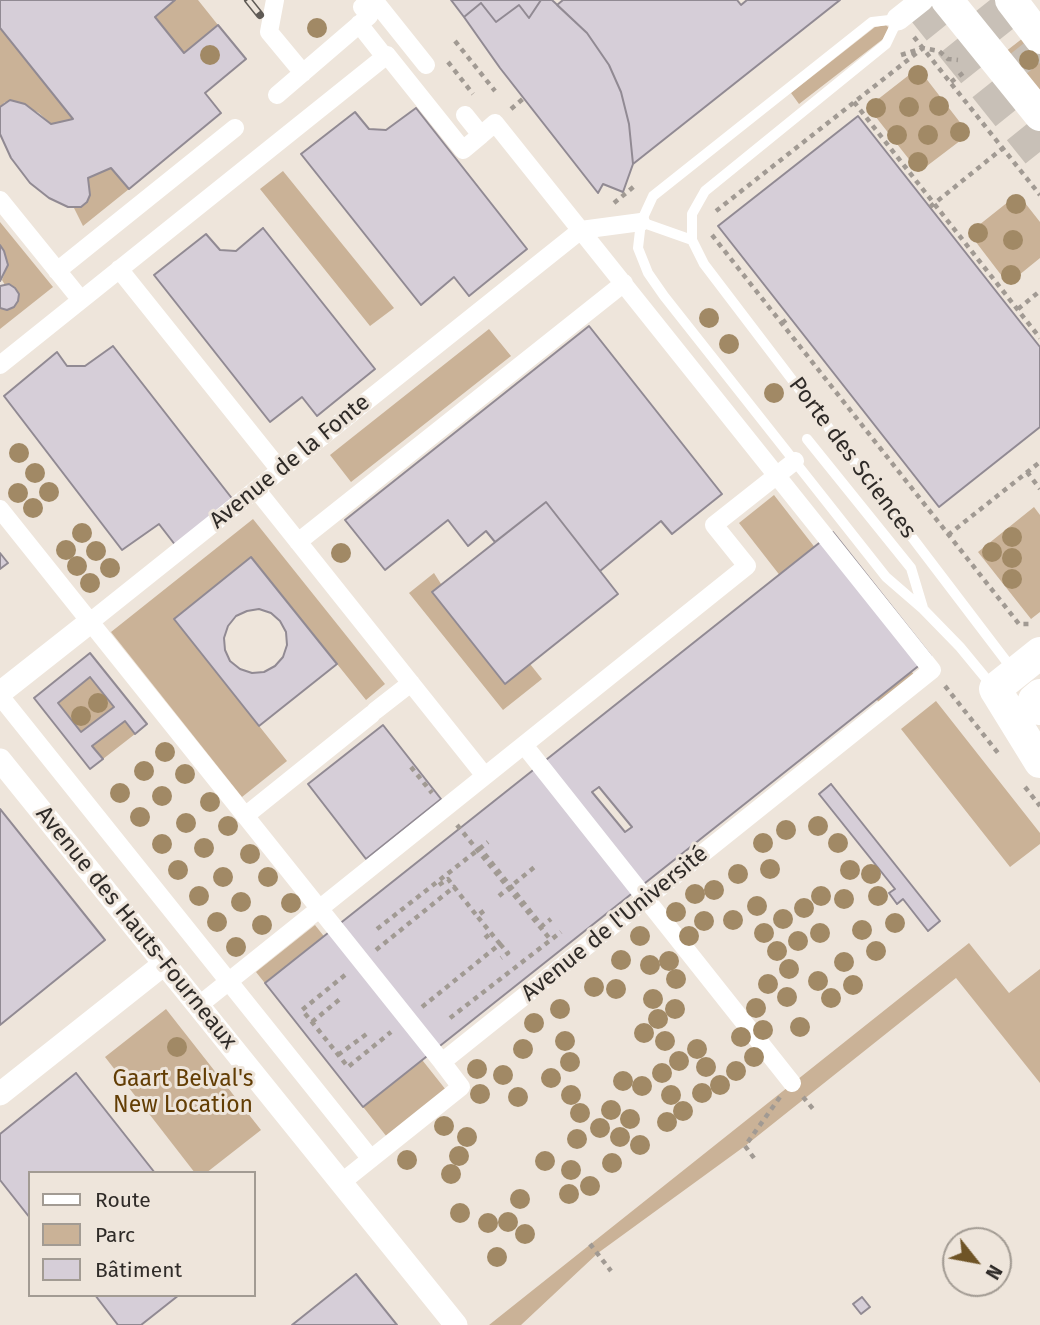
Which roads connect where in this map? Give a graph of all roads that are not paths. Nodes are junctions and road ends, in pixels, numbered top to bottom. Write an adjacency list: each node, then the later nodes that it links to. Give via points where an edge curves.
1 (275, 0): 10 (street, via 269,32)
2 (922, 0): 6 (street)
3 (947, 0): 13 (main road)
4 (1011, 0): 7 (main road)
5 (364, 6): 8 (street); 9 (street); 10 (street)
6 (898, 19): 17 (lane, via 872,22 653,196); 19 (lane, via 886,44 705,191 692,214)
7 (1040, 38)
8 (385, 57): 15 (street, via 463,150); 20 (street)
9 (426, 65)
10 (303, 73): 11 (street)
11 (277, 95)
12 (465, 115): 15 (street)
13 (1040, 115)
14 (235, 128): 21 (street)
15 (481, 135): 18 (street, via 495,123)
16 (0, 200): 21 (street)
17 (641, 222): 18 (street); 19 (lane); 26 (lane, via 638,248 648,273)
18 (581, 230): 22 (street); 27 (street, Avenue de la Fonte)
19 (692, 240): 35 (lane, Porte des Sciences, via 704,264)
20 (119, 269): 23 (street); 27 (street)
21 (57, 271): 23 (street)
22 (624, 283): 28 (street); 31 (street, via 534,362)
23 (80, 300): 24 (street)
24 (1, 362)
25 (807, 439): 32 (lane, via 911,568)
26 (795, 461): 28 (street); 32 (lane, via 886,577)
27 (280, 470): 29 (street, Avenue de la Fonte)
28 (778, 475): 39 (street, via 715,525 747,566); 44 (street, Avenue de l'Université, via 932,670)
29 (256, 489): 31 (street); 33 (street, Avenue de la Fonte)
30 (0, 509): 33 (street)
31 (298, 542): 36 (street)
32 (923, 609): 35 (lane, via 973,661)
33 (90, 622): 37 (street, Avenue de la Fonte); 43 (street)
34 (1040, 653): 35 (main road)
35 (1005, 681): 38 (main road, Porte des Sciences)
36 (411, 683): 42 (street); 43 (street)
37 (0, 695): 47 (street, Avenue des Hauts-Fourneaux)
38 (1031, 705): 41 (main road, Porte des Sciences)
39 (524, 745): 42 (street); 44 (street)
40 (0, 760): 46 (street, Avenue des Hauts-Fourneaux)
41 (1040, 762)
42 (485, 776): 45 (street)
43 (245, 816): 45 (street)
44 (646, 899): 49 (street, Avenue de l'Université); 50 (street)
45 (320, 909): 47 (street); 49 (street)
46 (164, 964): 48 (street, Avenue des Hauts-Fourneaux); 51 (street)
47 (228, 983): 48 (street); 52 (street, Avenue des Hauts-Fourneaux)
48 (198, 1006): 53 (street, Avenue des Hauts-Fourneaux)
49 (442, 1062): 52 (street, via 461,1087)
50 (792, 1083)
51 (0, 1094)
52 (371, 1159): 53 (street)
53 (342, 1182): 54 (street, Avenue des Hauts-Fourneaux)
54 (456, 1325)

